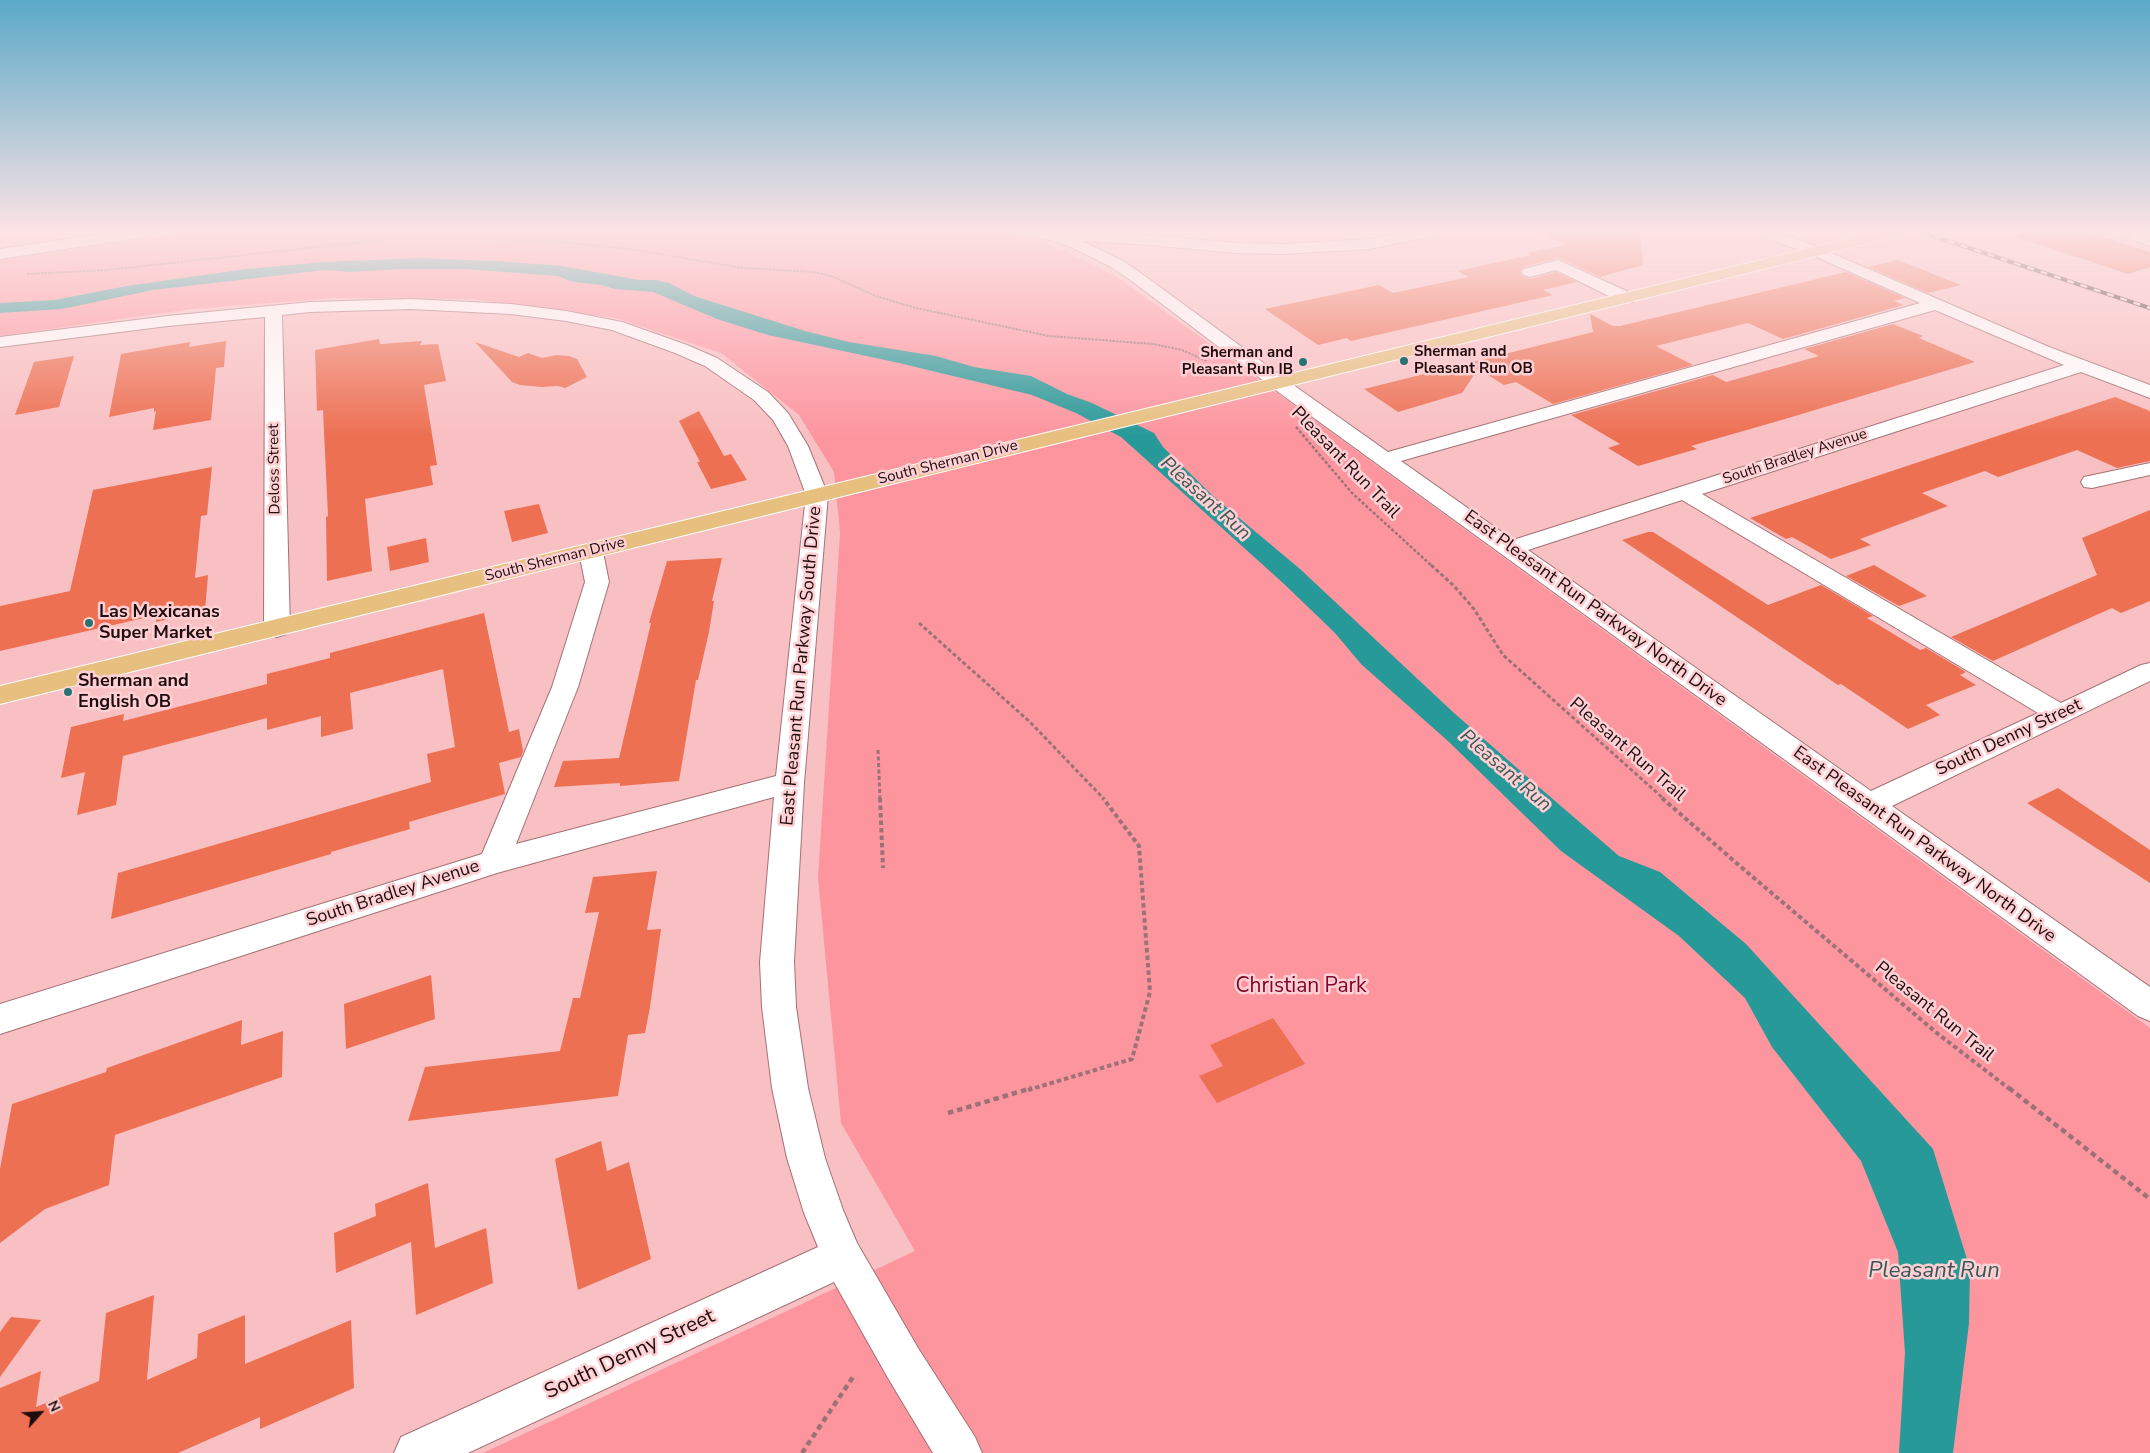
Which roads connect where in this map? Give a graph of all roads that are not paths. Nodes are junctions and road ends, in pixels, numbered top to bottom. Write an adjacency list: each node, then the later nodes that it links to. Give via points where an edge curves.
1 (1165, 300): 8 (street, East Pleasant Run Parkway North Drive)
2 (1620, 300): 8 (main road, South Sherman Drive)
3 (1926, 300): 4 (street)
4 (1936, 304): 7 (street); 10 (street)
5 (273, 310): 6 (street, East Pleasant Run Parkway South Drive); 14 (street, East Pleasant Run Parkway South Drive, via 376,304 470,306 566,316 643,334 711,362 765,400 792,433); 17 (street, Deloss Street)
6 (0, 342)
7 (2081, 366): 9 (street); 13 (street, South Bradley Avenue)
8 (1278, 383): 10 (street, East Pleasant Run Parkway North Drive); 14 (main road, South Sherman Drive)
9 (2150, 392)
10 (1385, 459): 15 (street, East Pleasant Run Parkway North Drive)
11 (2150, 469): 12 (street)
12 (2092, 482)
13 (1685, 493): 15 (street, South Bradley Avenue); 20 (street)
14 (817, 496): 16 (main road, South Sherman Drive); 21 (street, East Pleasant Run Parkway South Drive)
15 (1510, 548): 22 (street, East Pleasant Run Parkway North Drive)
16 (591, 552): 17 (main road, South Sherman Drive); 23 (street, via 597,582 565,687)
17 (277, 629): 19 (main road, South Sherman Drive)
18 (2150, 671): 20 (street, South Denny Street)
19 (0, 695)
20 (2060, 714): 22 (street, South Denny Street)
21 (790, 782): 23 (street, South Bradley Avenue); 26 (street, East Pleasant Run Parkway South Drive, via 777,962 779,1007 790,1088 806,1158)
22 (1868, 805): 24 (street, East Pleasant Run Parkway North Drive)
23 (494, 862): 25 (street, South Bradley Avenue)
24 (2150, 1006)
25 (0, 1019)
26 (843, 1258): 27 (street, South Denny Street); 28 (street, East Pleasant Run Parkway South Drive)
27 (417, 1453)
28 (959, 1453)

